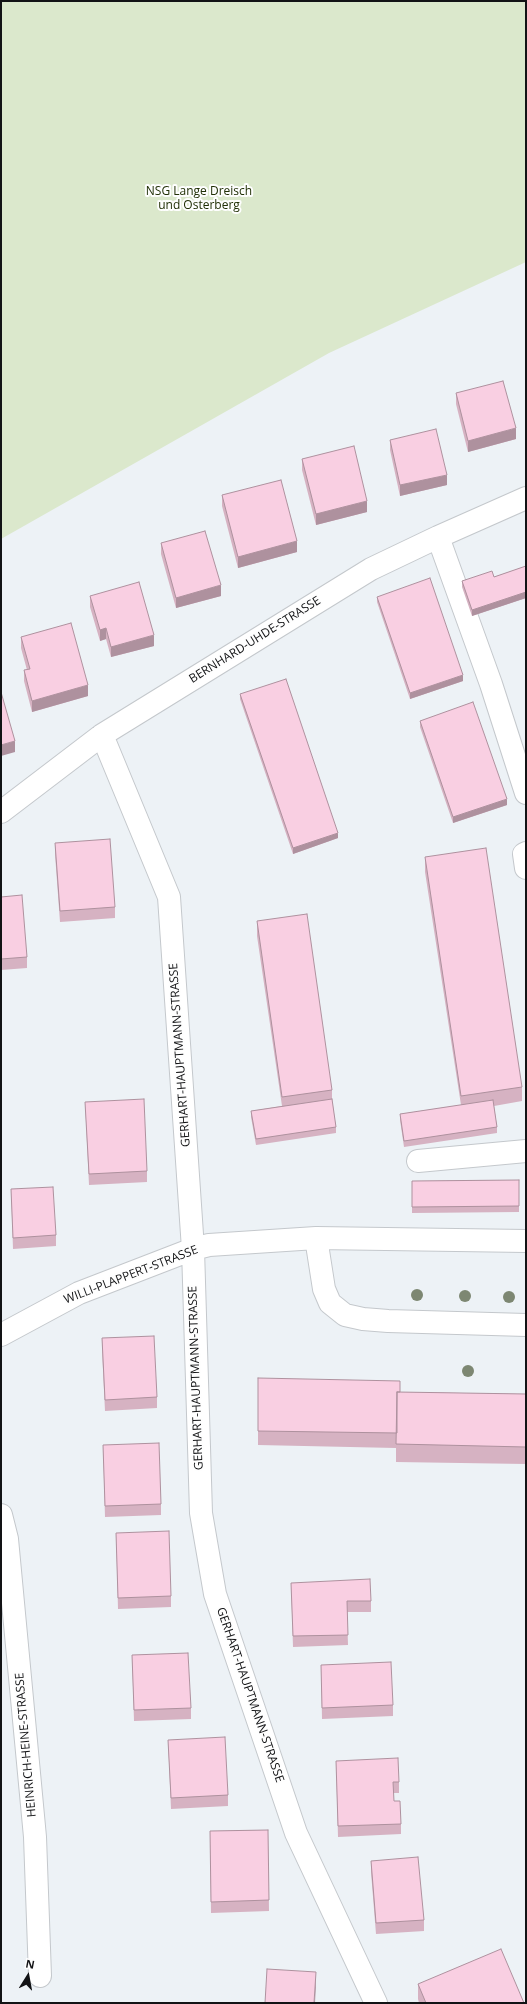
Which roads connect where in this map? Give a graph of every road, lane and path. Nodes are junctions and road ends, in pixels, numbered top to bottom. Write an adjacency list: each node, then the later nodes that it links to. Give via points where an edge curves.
1 (526, 498): 2 (street, BERNHARD-UHDE-STRASSE)
2 (438, 537): 3 (street, BERNHARD-UHDE-STRASSE, via 371,569); 4 (street, via 491,684)
3 (102, 735): 5 (street, BERNHARD-UHDE-STRASSE); 12 (street, GERHART-HAUPTMANN-STRASSE, via 169,897)
4 (526, 793)
5 (1, 812)
6 (526, 854): 7 (street)
7 (526, 868)
8 (526, 1151): 9 (street)
9 (418, 1161)
10 (316, 1238): 11 (street, WILLI-PLAPPERT-STRASSE); 12 (street, WILLI-PLAPPERT-STRASSE, via 230,1243); 13 (street, via 324,1289 330,1303 345,1315 388,1321)
11 (526, 1241)
12 (193, 1249): 14 (street, WILLI-PLAPPERT-STRASSE, via 80,1293); 17 (street, GERHART-HAUPTMANN-STRASSE, via 201,1513 215,1594 296,1833)
13 (526, 1325)
14 (1, 1335)
15 (1, 1515): 16 (street, HEINRICH-HEINE-STRASSE, via 7,1539 35,1837)
16 (40, 1976)
17 (376, 2003)

